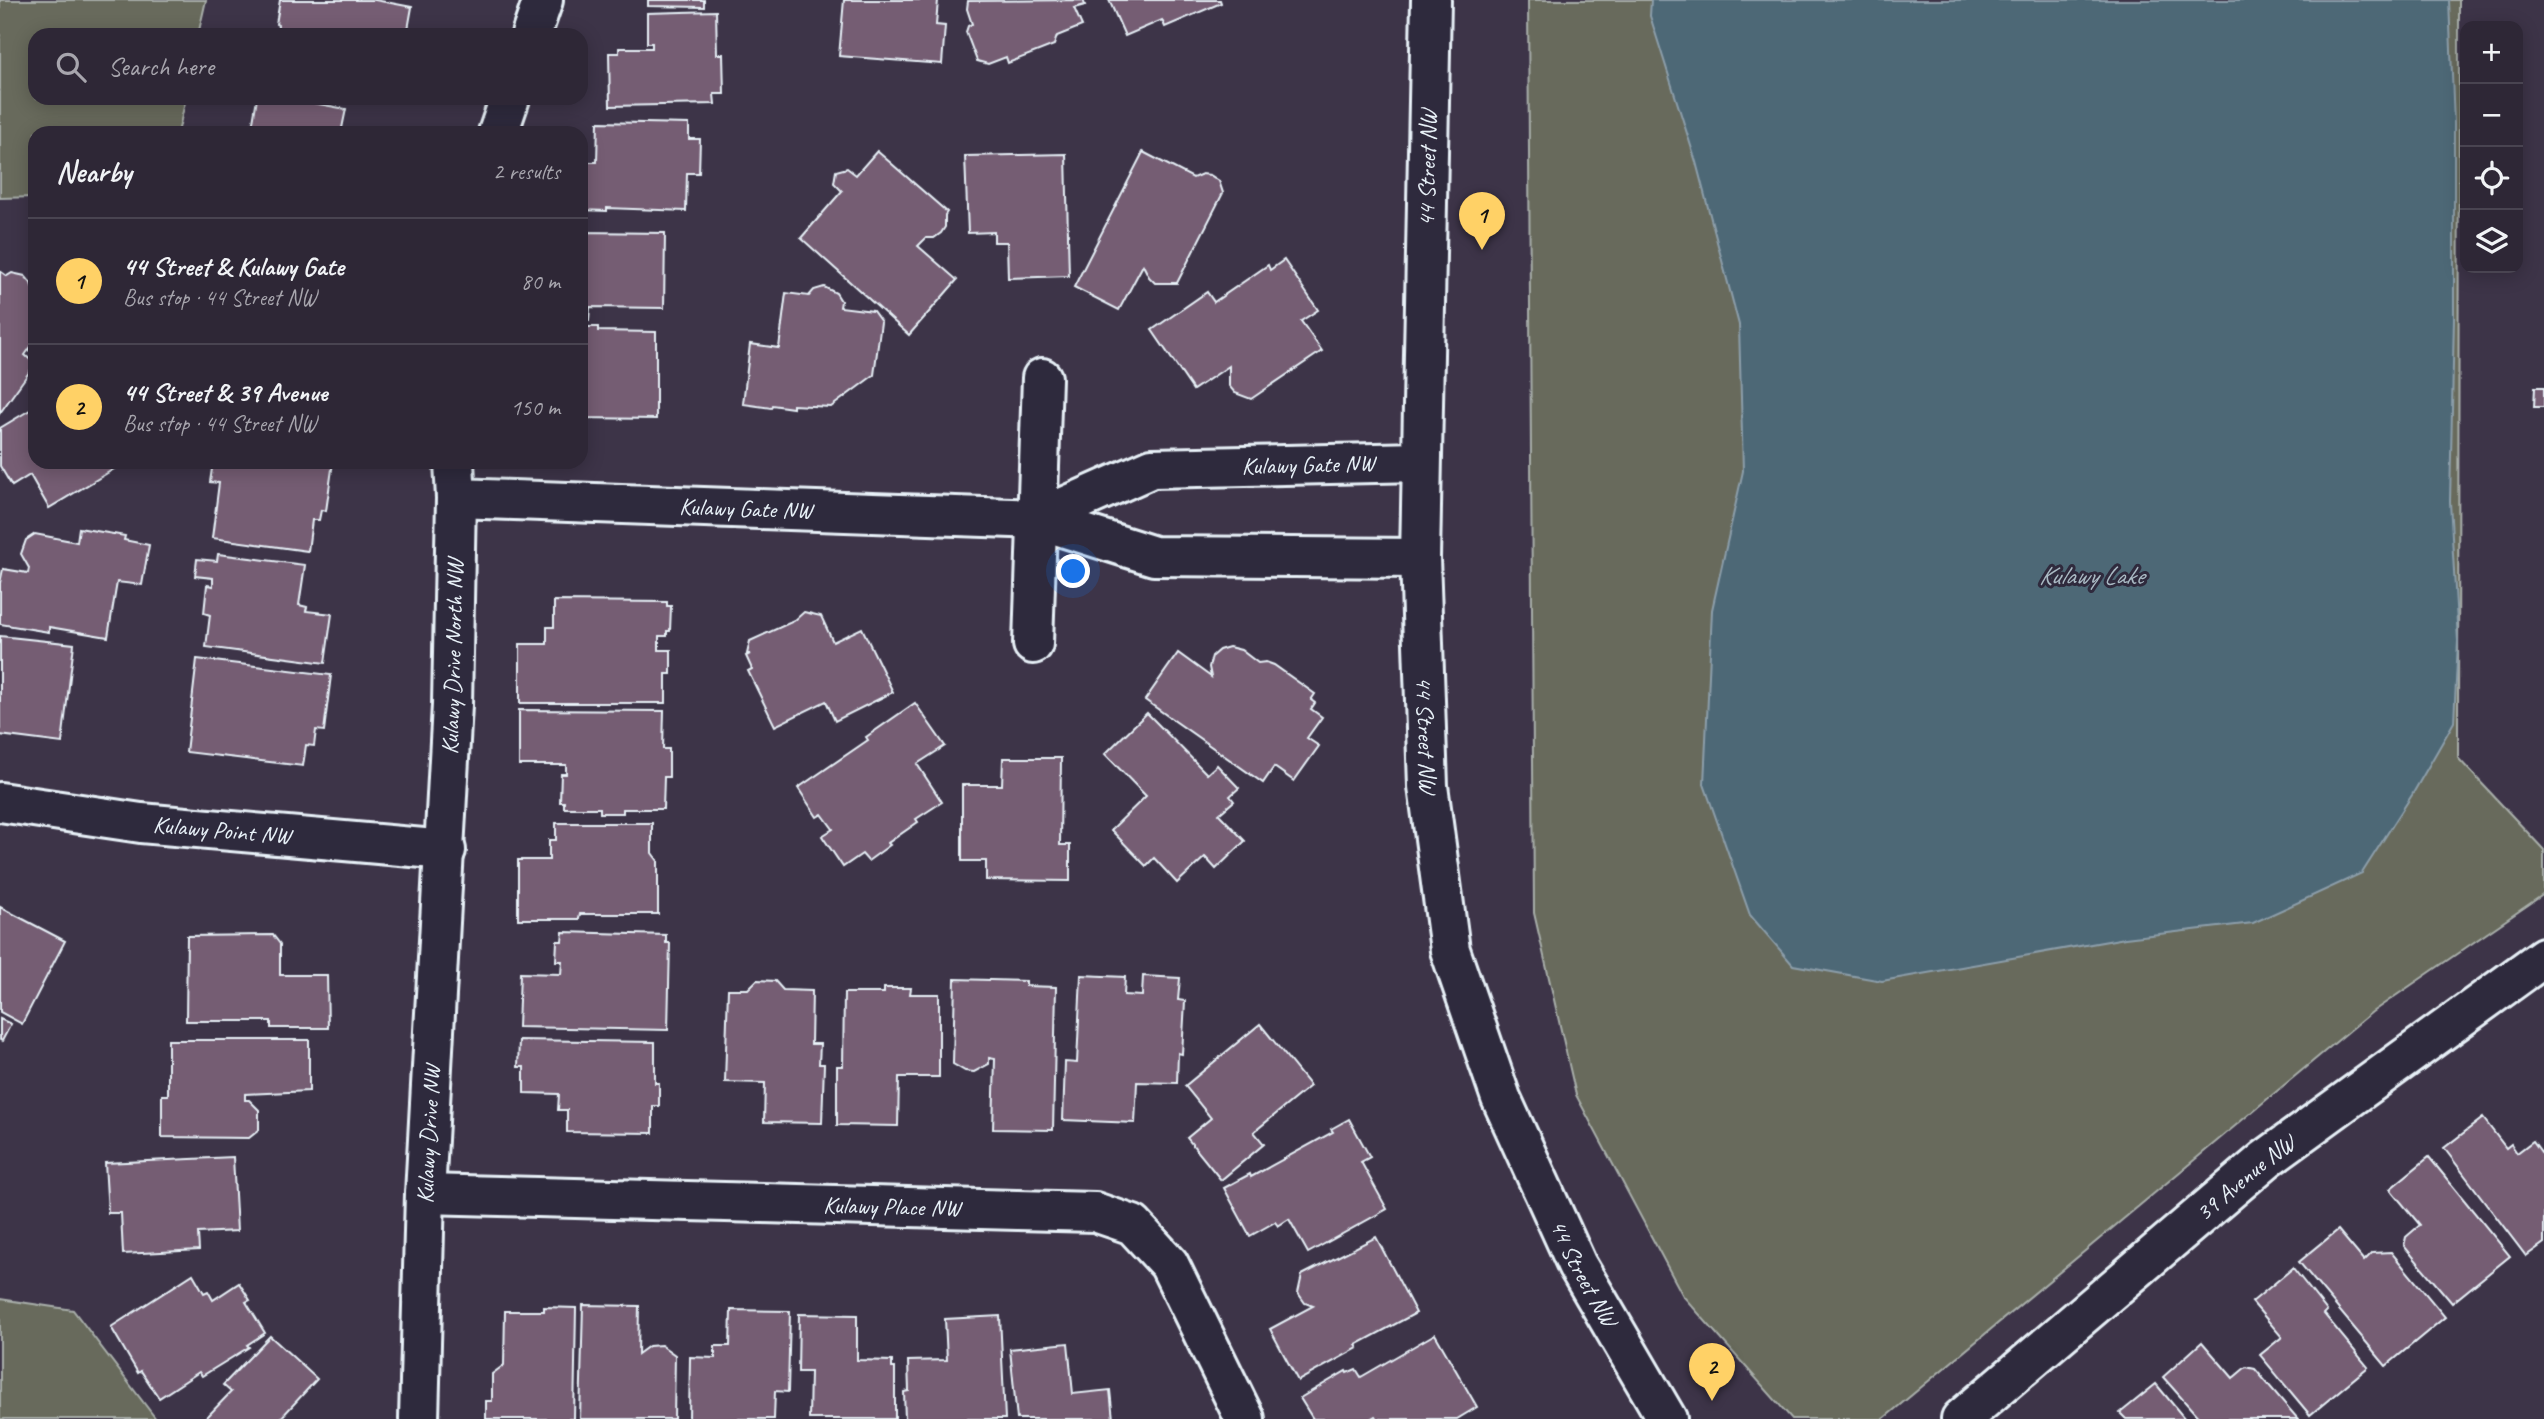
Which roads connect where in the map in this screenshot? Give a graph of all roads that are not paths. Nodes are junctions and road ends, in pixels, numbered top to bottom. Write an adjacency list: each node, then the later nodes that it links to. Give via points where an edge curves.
1 (543, 0): 3 (street)
2 (1431, 0): 7 (street, 44 Street NW)
3 (533, 28)
4 (507, 105): 5 (street)
5 (500, 126)
6 (1042, 378): 9 (street)
7 (1421, 462): 9 (street, Kulawy Gate NW, via 1152,468); 10 (street, 44 Street NW)
8 (455, 480): 9 (street, Kulawy Gate NW); 13 (street, Kulawy Drive North NW)
9 (1037, 519): 10 (street, Kulawy Gate NW, via 1154,556); 11 (street)
10 (1420, 558): 18 (street, 44 Street NW, via 1428,786 1450,950 1501,1098 1577,1265)
11 (1033, 644)
12 (0, 802): 13 (street, Kulawy Point NW, via 141,823)
13 (446, 850): 15 (street, Kulawy Drive NW)
14 (2544, 957): 19 (street, 39 Avenue NW, via 2266,1159)
15 (425, 1194): 16 (street, Kulawy Drive NW); 17 (street, Kulawy Place NW, via 1095,1212 1133,1225 1169,1264)
16 (419, 1419)
17 (1245, 1419)
18 (1667, 1419)
19 (1961, 1419)

